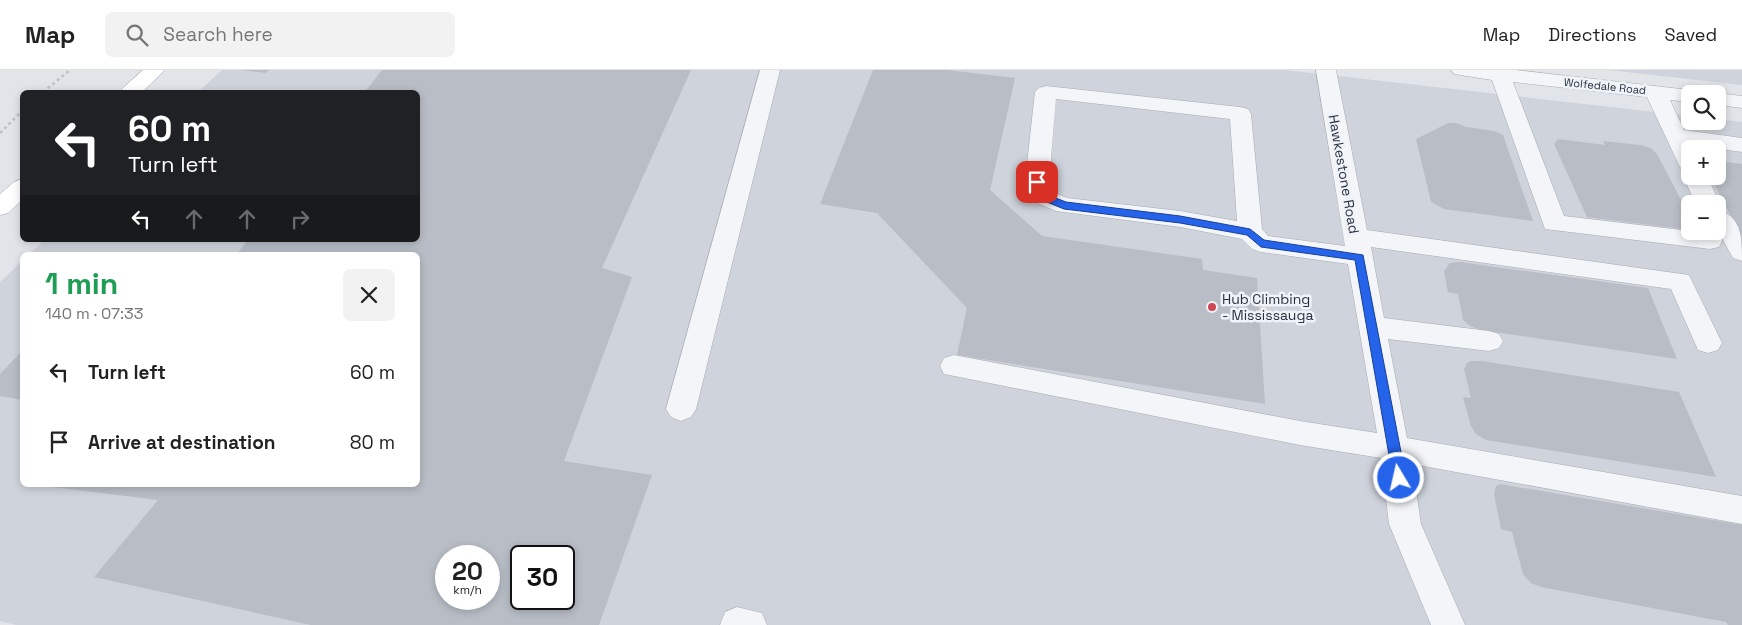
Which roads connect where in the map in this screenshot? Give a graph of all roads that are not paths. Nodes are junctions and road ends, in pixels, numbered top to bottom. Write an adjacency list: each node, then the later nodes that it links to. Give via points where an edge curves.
1 (155, 70): 6 (main road)
2 (770, 70): 25 (street)
3 (1326, 70): 19 (street, Hawkestone Road)
4 (1461, 70): 5 (street, Wolfedale Road)
5 (1500, 74): 7 (street, Wolfedale Road); 18 (street, via 1554,223)
6 (132, 90)
7 (1655, 92): 8 (street, Wolfedale Road); 11 (street)
8 (1681, 95)
9 (1726, 100): 10 (street)
10 (1742, 102)
11 (1676, 136): 12 (street); 13 (street)
12 (1742, 144)
13 (1681, 146)
14 (20, 189): 15 (main road)
15 (0, 207)
16 (1726, 225): 20 (street)
17 (1250, 232): 17 (street, via 1064,205 1040,196 1037,182 1046,92 1240,114); 19 (street, via 1261,243)
18 (1681, 237)
19 (1358, 247): 21 (street, Hawkestone Road); 23 (street, via 1680,281)
20 (1742, 252)
21 (1372, 328): 22 (street); 26 (street, Hawkestone Road)
22 (1489, 341)
23 (1708, 343)
24 (954, 366): 26 (street, via 1300,434)
25 (681, 409)
26 (1394, 448): 27 (street); 30 (street, Hawkestone Road, via 1405,524)
27 (1742, 510)
28 (737, 625): 29 (street)
29 (750, 625)
30 (1448, 625)

